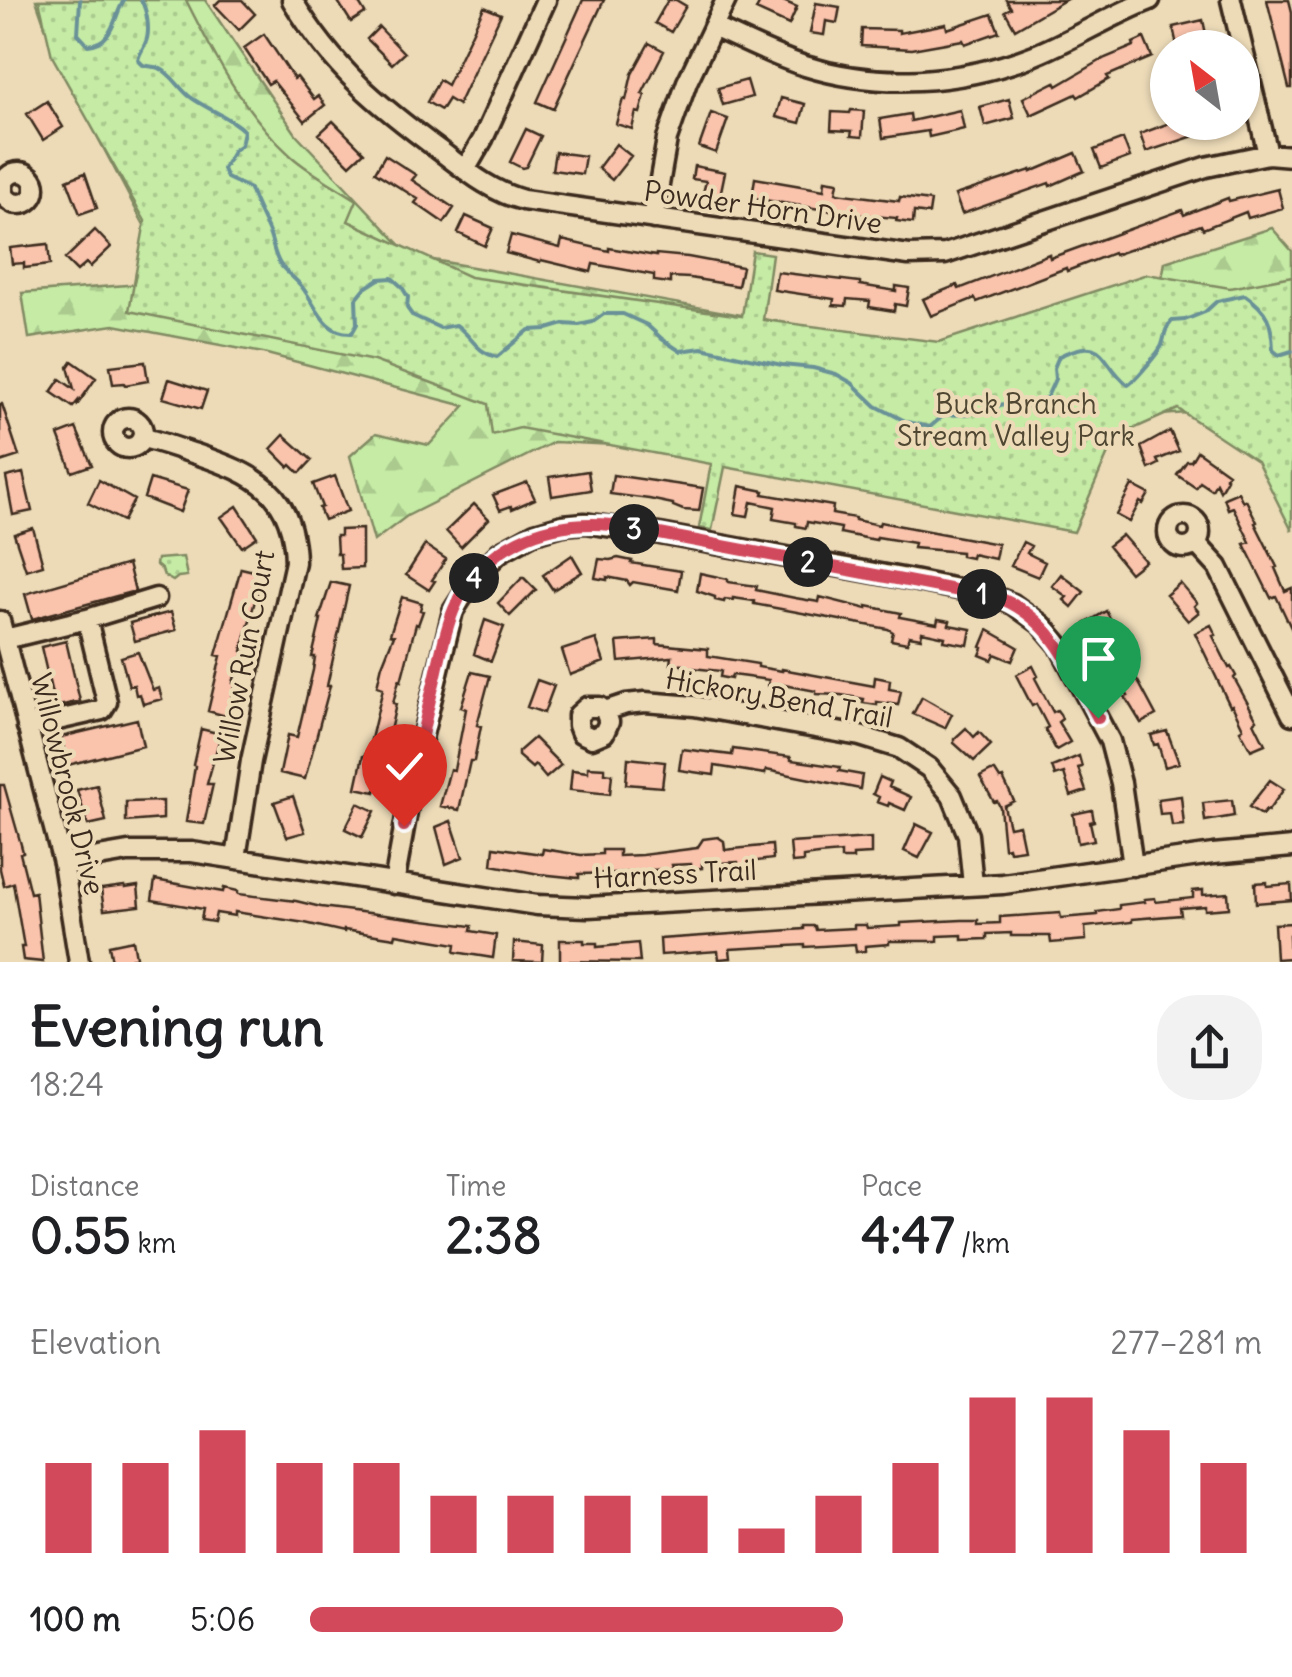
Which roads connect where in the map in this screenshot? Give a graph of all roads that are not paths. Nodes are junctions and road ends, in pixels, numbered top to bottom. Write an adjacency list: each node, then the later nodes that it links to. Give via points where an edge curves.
1 (292, 0): 9 (street, Powder Horn Drive, via 368,96)
2 (546, 0): 9 (street)
3 (726, 0): 6 (street)
4 (1150, 0): 6 (street, via 1019,60 921,80 822,71)
5 (1231, 0): 7 (street)
6 (713, 27): 10 (street, via 667,140)
7 (1268, 154): 8 (street, Powder Horn Drive); 10 (street, Powder Horn Drive, via 1206,167 945,254 909,255)
8 (1292, 156)
9 (465, 170): 10 (street, Powder Horn Drive, via 523,200)
10 (652, 218)
11 (142, 438): 20 (street, Willow Run Court, via 263,484 286,514 294,540)
12 (1196, 543): 17 (street, via 1218,567)
13 (156, 598): 14 (street)
14 (87, 619): 15 (street); 18 (street, via 106,707)
15 (2, 630): 18 (street, Willowbrook Drive)
16 (605, 711): 24 (street, Hickory Bend Trail, via 636,702 694,706 900,748 940,779 958,806)
17 (1292, 715)
18 (27, 727): 21 (street, Willowbrook Drive)
19 (1292, 847): 22 (street, Harness Trail)
20 (236, 858): 21 (street, Harness Trail, via 158,851); 23 (street, Harness Trail)
21 (64, 863): 25 (street, Willowbrook Drive)
22 (1133, 866): 23 (street, via 1110,741 1059,646 1013,604 585,523 510,545 459,600 428,707); 24 (street, Harness Trail)
23 (394, 884): 24 (street, Harness Trail, via 566,907)
24 (973, 885)
25 (79, 962)

